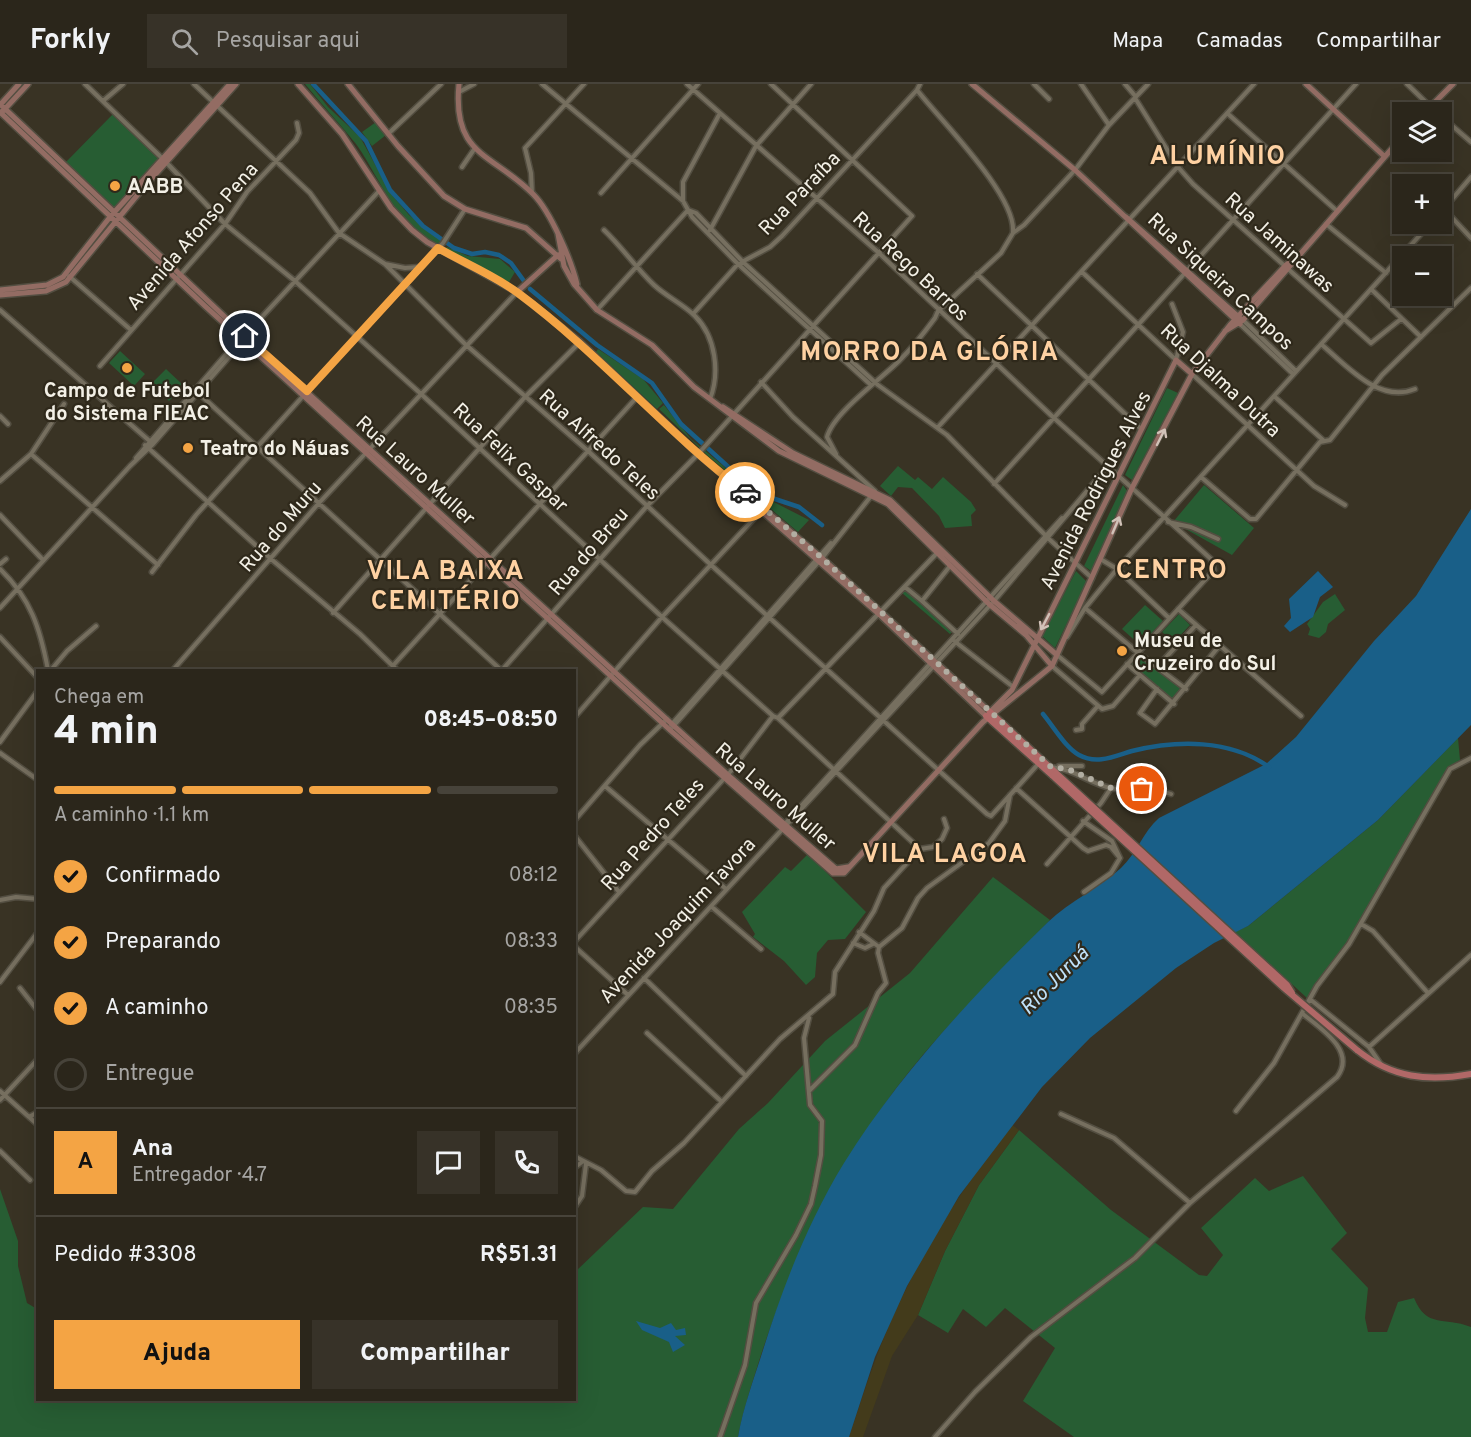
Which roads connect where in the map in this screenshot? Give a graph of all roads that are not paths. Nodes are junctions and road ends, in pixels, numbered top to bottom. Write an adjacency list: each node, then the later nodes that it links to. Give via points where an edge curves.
1 (19, 84): 41 (street)
2 (28, 84): 41 (street)
3 (85, 84): 35 (street, Rua Felix Gaspar)
4 (123, 84): 35 (street)
5 (194, 84): 39 (street, Rua Alfredo Teles)
6 (230, 84): 39 (street)
7 (237, 84): 39 (street)
8 (298, 84): 63 (street, via 342,134)
9 (348, 84): 48 (street)
10 (441, 84): 48 (street)
11 (459, 84): 32 (street)
12 (474, 84): 32 (street)
13 (542, 84): 38 (street)
14 (584, 84): 38 (street)
15 (687, 84): 30 (street, Rua Rego Barros)
16 (698, 84): 30 (street)
17 (771, 84): 40 (street)
18 (811, 84): 40 (street)
19 (920, 84): 31 (street, Rua Paraíba)
20 (972, 84): 61 (street, Rua Siqueira Campos)
21 (1034, 84): 34 (street)
22 (1081, 84): 46 (street)
23 (1125, 84): 33 (street, Rua Jaminawas)
24 (1148, 84): 33 (street)
25 (1254, 84): 43 (street)
26 (1306, 84): 42 (street)
27 (1356, 84): 42 (street)
28 (1407, 84): 36 (street)
29 (1454, 84): 37 (street)
30 (693, 89): 44 (street, Rua Rego Barros); 54 (street)
31 (917, 90): 57 (street, Rua Paraíba); 81 (street, via 988,174 1009,211)
32 (458, 92): 51 (street, via 461,124)
33 (1136, 97): 46 (street); 60 (street, Rua Jaminawas)
34 (1049, 99)
35 (103, 101): 55 (street, Rua Felix Gaspar)
36 (1422, 102)
37 (1436, 102)
38 (566, 104): 54 (street); 64 (street, via 525,148)
39 (214, 105): 55 (street); 56 (street, Rua Alfredo Teles)
40 (794, 105): 50 (street); 57 (street)
41 (1, 109): 72 (street, Rua Lauro Muller)
42 (1332, 109): 53 (street); 58 (street)
43 (1227, 113): 58 (street); 60 (street)
44 (719, 115): 50 (street, Rua Rego Barros); 68 (street, via 683,182)
45 (297, 123): 56 (street, Avenida Afonso Pena, via 298,136)
46 (1109, 125): 61 (street)
47 (1452, 126): 49 (street)
48 (388, 134): 69 (street, via 434,187)
49 (1471, 142)
50 (756, 146): 66 (street, Rua Rego Barros); 79 (street)
51 (475, 148): 59 (street); 64 (street)
52 (1392, 148): 53 (street, Avenida Rodrigues Alves)
53 (1384, 156): 71 (street, Avenida Rodrigues Alves)
54 (631, 158): 65 (street); 68 (street)
55 (165, 160): 72 (street); 76 (street, Rua Felix Gaspar)
56 (277, 160): 76 (street, Avenida Afonso Pena, via 238,202); 80 (street, Rua Alfredo Teles, via 310,193)
57 (851, 160): 66 (street, Rua Paraíba); 86 (street, Rua do Breu, via 912,216)
58 (1283, 163): 71 (street); 74 (street)
59 (462, 167)
60 (1178, 167): 73 (street); 74 (street, Rua Jaminawas)
61 (1075, 170): 73 (street, Rua Siqueira Campos); 81 (street)
62 (1471, 177): 67 (street)
63 (379, 191): 80 (street); 85 (street, via 404,223)
64 (532, 193): 87 (street, via 558,234)
65 (601, 193)
66 (816, 199): 86 (street, Rua Rego Barros); 88 (street, Rua Paraíba, via 770,247)
67 (1452, 199)
68 (682, 201): 70 (street)
69 (465, 209): 85 (street); 87 (street, via 526,228)
70 (688, 210): 79 (street); 91 (street)
71 (1337, 211): 77 (street, Avenida Rodrigues Alves)
72 (114, 218): 98 (street); 99 (street, Rua Lauro Muller)
73 (1128, 219): 94 (street); 95 (street, Rua Siqueira Campos)
74 (1232, 219): 92 (street, Rua Jaminawas); 95 (street)
75 (1452, 219): 83 (street)
76 (225, 224): 99 (street, Avenida Afonso Pena); 100 (street, Rua Felix Gaspar)
77 (1326, 224): 92 (street, Avenida Rodrigues Alves); 96 (street)
78 (604, 230): 91 (street)
79 (710, 231): 88 (street)
80 (339, 233): 89 (street, Rua Alfredo Teles); 100 (street)
81 (1013, 233): 97 (street, via 1001,253)
82 (1421, 234): 84 (street)
83 (1471, 238)
84 (1411, 246)
85 (438, 248): 90 (street); 105 (street)
86 (879, 253): 110 (street, Rua Rego Barros); 118 (street, Rua do Breu)
87 (561, 256): 105 (street, Rua do Muru); 109 (street, via 577,287)
88 (741, 263): 111 (street, Rua Paraíba); 118 (street)
89 (385, 264): 90 (street); 101 (street, Rua Alfredo Teles)
90 (423, 266): 101 (street)
91 (639, 267): 109 (street); 111 (street, via 671,300)
92 (1287, 267): 112 (street, Rua Jaminawas); 115 (street, Avenida Rodrigues Alves)
93 (1392, 267): 96 (street)
94 (1082, 272): 116 (street); 117 (street, Rua Djalma Dutra)
95 (1186, 272): 115 (street, Rua Siqueira Campos); 117 (street)
96 (1386, 273): 103 (street)
97 (977, 274): 110 (street); 116 (street)
98 (68, 276): 104 (street, via 47,285); 106 (street, via 61,285 46,291); 119 (street)
99 (177, 277): 119 (street, Avenida Afonso Pena); 120 (street, Rua Lauro Muller)
100 (295, 280): 114 (street); 121 (street, Rua Felix Gaspar)
101 (405, 282): 121 (street); 124 (street, Rua Alfredo Teles)
102 (1471, 288): 122 (street)
103 (1371, 289): 112 (street); 113 (street)
104 (0, 290)
105 (517, 292): 123 (street); 124 (street, Rua do Muru)
106 (0, 295)
107 (1172, 304): 126 (street, Avenida Rodrigues Alves, via 1183,332)
108 (0, 310): 152 (street)
109 (597, 310): 143 (street, via 652,345)
110 (938, 311): 127 (street, Rua Rego Barros); 133 (street)
111 (693, 314): 143 (street, via 710,339 714,355 716,384)
112 (1344, 319): 113 (street, Rua Jaminawas, via 1371,343); 125 (street)
113 (1401, 319): 122 (street)
114 (259, 320)
115 (1239, 320): 129 (street, Rua Siqueira Campos); 130 (street, Avenida Rodrigues Alves)
116 (1033, 324): 127 (street); 131 (street)
117 (1139, 324): 126 (street, Rua Djalma Dutra); 131 (street)
118 (811, 327): 132 (street, Rua do Breu); 133 (street); 134 (street)
119 (131, 330): 128 (street, Avenida Afonso Pena)
120 (243, 337): 137 (street); 138 (street, Rua Lauro Muller)
121 (357, 337): 138 (street); 139 (street, Rua Felix Gaspar)
122 (1421, 338): 135 (street)
123 (580, 342): 141 (street); 142 (street)
124 (465, 344): 139 (street, Rua do Muru); 142 (street, Rua Alfredo Teles)
125 (1321, 344): 129 (street); 135 (street)
126 (1176, 360): 130 (street, Rua Djalma Dutra); 151 (street, Avenida Rodrigues Alves)
127 (996, 364): 147 (street, Rua Rego Barros); 150 (street)
128 (100, 366)
129 (1294, 372): 140 (street)
130 (1192, 374): 149 (street, Rua Djalma Dutra); 169 (street, Avenida Rodrigues Alves, one-way to 130)
131 (1089, 378): 147 (street); 151 (street)
132 (761, 382): 145 (street, Rua do Breu); 162 (street, via 793,417)
133 (877, 384): 134 (street); 150 (street)
134 (870, 385): 162 (street, via 828,432 827,442)
135 (1374, 385): 136 (street, via 1391,393); 153 (street, via 1330,440)
136 (1415, 389)
137 (196, 391): 152 (street); 154 (street); 156 (street)
138 (306, 393): 156 (street); 158 (street, Rua Lauro Muller)
139 (420, 393): 157 (street, Rua Felix Gaspar); 158 (street, Rua do Muru)
140 (1274, 396): 149 (street); 153 (street)
141 (637, 397): 159 (street); 161 (street)
142 (525, 398): 157 (street); 159 (street, Rua Alfredo Teles)
143 (712, 401): 145 (street)
144 (64, 404): 160 (street)
145 (731, 415): 161 (street, Rua do Breu); 170 (street, via 779,451)
146 (0, 416): 148 (street)
147 (1054, 418): 163 (street, Rua Rego Barros); 168 (street)
148 (8, 424)
149 (1248, 425): 164 (street, Rua Djalma Dutra); 166 (street)
150 (938, 428): 168 (street)
151 (1142, 430): 165 (street, Avenida Rodrigues Alves)
152 (149, 440): 154 (street); 155 (street)
153 (1323, 440): 164 (street)
154 (153, 444): 155 (street)
155 (147, 446): 171 (street); 177 (street)
156 (257, 447): 171 (street); 172 (street)
157 (479, 449): 173 (street, Rua Felix Gaspar); 174 (street)
158 (368, 450): 172 (street, Rua do Muru); 174 (street, Rua Lauro Muller)
159 (587, 450): 173 (street); 176 (street, Rua Alfredo Teles)
160 (31, 454): 167 (street); 177 (street)
161 (698, 454): 176 (street, Rua do Breu); 178 (street)
162 (836, 454): 170 (street)
163 (1108, 466): 165 (street, Rua Rego Barros); 181 (street, Avenida Joaquim Tavora)
164 (1295, 470): 166 (street, via 1253,520); 175 (street, Rua Djalma Dutra)
165 (1119, 476): 169 (street, Rua Rego Barros); 193 (street, Avenida Rodrigues Alves)
166 (1201, 477): 180 (street)
167 (0, 481)
168 (994, 484): 181 (street)
169 (1132, 488): 180 (street, Rua Rego Barros); 189 (street, Avenida Rodrigues Alves, one-way to 169)
170 (874, 492): 183 (street); 186 (street)
171 (208, 502): 185 (street); 194 (street)
172 (318, 504): 185 (street, Rua do Muru); 188 (street)
173 (539, 504): 190 (street); 191 (street, Rua Felix Gaspar)
174 (429, 505): 188 (street); 190 (street, Rua Lauro Muller)
175 (1345, 505)
176 (647, 506): 191 (street, Rua do Breu); 192 (street, Rua Alfredo Teles)
177 (91, 507): 187 (street); 194 (street)
178 (763, 510): 186 (street); 192 (street)
179 (0, 515): 187 (street)
180 (1166, 520): 182 (street); 197 (street); 206 (street, Rua Rego Barros, via 1211,558 1214,570)
181 (1047, 537): 193 (street); 203 (street, Avenida Joaquim Tavora)
182 (1218, 539)
183 (939, 551): 196 (street); 201 (street, Rua Pedro Teles); 203 (street)
184 (6, 559): 195 (street)
185 (271, 559): 207 (street); 231 (street, Rua do Muru)
186 (819, 559): 209 (street); 210 (street)
187 (43, 560): 200 (street)
188 (380, 560): 207 (street); 208 (street)
189 (1102, 560): 197 (street); 199 (street, Avenida Rodrigues Alves)
190 (489, 561): 208 (street); 211 (street, Rua Lauro Muller)
191 (601, 561): 211 (street, Rua do Breu); 212 (street, Rua Felix Gaspar)
192 (710, 564): 210 (street, Rua Alfredo Teles); 212 (street)
193 (1076, 564): 199 (street); 219 (street, Avenida Rodrigues Alves, one-way to 219)
194 (158, 565): 198 (street)
195 (0, 566): 200 (street)
196 (950, 566): 202 (street); 203 (street)
197 (1117, 569): 205 (street); 213 (street)
198 (152, 572)
199 (1093, 578): 220 (street, Avenida Rodrigues Alves)
200 (18, 587): 204 (street); 229 (street, via 38,627)
201 (905, 587): 202 (street); 209 (street, Rua Pedro Teles)
202 (922, 601): 216 (street)
203 (990, 601): 216 (street, Avenida Joaquim Tavora); 219 (street)
204 (0, 608)
205 (1085, 608): 220 (street); 222 (street)
206 (1178, 609): 213 (street); 214 (street)
207 (333, 613): 232 (street, via 360,634)
208 (440, 614): 232 (street); 233 (street)
209 (881, 614): 224 (street); 228 (street, Rua Pedro Teles)
210 (769, 616): 228 (street, Rua Alfredo Teles); 235 (street)
211 (551, 617): 234 (street, Rua do Breu); 236 (street, Rua Lauro Muller)
212 (662, 617): 235 (street, Rua Felix Gaspar); 236 (street)
213 (1169, 618): 222 (street)
214 (1196, 624): 221 (street); 227 (street)
215 (96, 626): 230 (street)
216 (959, 634): 218 (street, Avenida Joaquim Tavora)
217 (0, 637): 238 (street)
218 (954, 640): 224 (street, Avenida Joaquim Tavora); 239 (street)
219 (1034, 641): 223 (street); 226 (street); 239 (street, Avenida Rodrigues Alves)
220 (1062, 645): 223 (street, Avenida Rodrigues Alves)
221 (1220, 645): 241 (street); 247 (street)
222 (1137, 652): 225 (street); 227 (street)
223 (1057, 655): 225 (street, via 1097,690 1104,690); 226 (street, Avenida Rodrigues Alves)
224 (932, 662): 249 (street); 250 (street, Avenida Joaquim Tavora)
225 (1127, 664): 237 (street)
226 (1052, 666): 242 (street, Avenida Rodrigues Alves); 245 (street)
227 (1158, 666): 241 (street)
228 (827, 667): 248 (street, Rua Pedro Teles); 250 (street, Rua Alfredo Teles)
229 (50, 669)
230 (51, 669)
231 (174, 669)
232 (393, 669)
233 (501, 669)
234 (503, 669)
235 (722, 671): 248 (street, Rua Felix Gaspar); 252 (street)
236 (613, 673): 246 (street); 251 (street, Rua Lauro Muller)
237 (1140, 675): 240 (street); 245 (street, via 1113,706)
238 (36, 676)
239 (1013, 686): 242 (street); 242 (street, via 1021,684); 249 (street, Avenida Rodrigues Alves)
240 (1157, 689): 244 (street); 244 (street, via 1140,713 1152,724)
241 (1185, 689): 244 (street)
242 (1021, 692): 249 (street, Avenida Rodrigues Alves)
243 (36, 693): 254 (street)
244 (1174, 704)
245 (1097, 707): 253 (street, via 1081,730)
246 (576, 715)
247 (1301, 716)
248 (775, 717): 261 (street, Rua Felix Gaspar); 262 (street, Rua Pedro Teles)
249 (988, 717): 257 (main road); 259 (street)
250 (883, 719): 259 (street, Rua Alfredo Teles); 261 (street, Avenida Joaquim Tavora)
251 (665, 721): 252 (street, Rua Lauro Muller); 264 (street)
252 (671, 727): 262 (street, Rua Lauro Muller)
253 (1076, 730)
254 (0, 742)
255 (0, 753): 263 (street)
256 (1471, 758): 286 (street, via 1450,769)
257 (1040, 761): 260 (main road); 265 (street)
258 (1082, 766): 260 (street)
259 (938, 769): 268 (street, Rua Alfredo Teles, via 990,816); 272 (street)
260 (1053, 771): 266 (street, via 1074,771); 309 (main road, bridge, via 1284,988)
261 (835, 773): 272 (street, Rua Felix Gaspar); 273 (street, Avenida Joaquim Tavora)
262 (726, 776): 273 (street, Rua Lauro Muller); 276 (street, Rua Pedro Teles)
263 (36, 779)
264 (605, 786): 269 (street); 276 (street)
265 (1016, 788): 268 (street); 274 (street)
266 (1111, 788): 267 (street, via 1147,788); 271 (street)
267 (1171, 794)
268 (1011, 795): 293 (street, via 1005,821 988,843 927,888 902,928)
269 (576, 818)
270 (944, 819): 277 (street, via 947,828 942,839 933,847)
271 (1083, 821): 274 (street); 278 (street, via 1112,840)
272 (890, 822): 273 (street, Rua Lauro Muller, via 844,873 833,873); 277 (street, Rua Felix Gaspar)
273 (783, 828): 280 (street, Avenida Joaquim Tavora)
274 (1068, 837): 278 (street, via 1088,851 1112,847); 279 (street)
275 (576, 838): 281 (street)
276 (666, 839): 280 (street); 281 (street, Rua Pedro Teles)
277 (920, 849): 287 (street, via 884,888)
278 (1120, 858): 282 (street, via 1111,873)
279 (1047, 864)
280 (726, 889): 285 (street, Avenida Joaquim Tavora)
281 (619, 892): 289 (street, Rua Pedro Teles)
282 (1084, 892)
283 (36, 899): 284 (street)
284 (0, 900)
285 (712, 907): 294 (street); 296 (street, Avenida Joaquim Tavora)
286 (1361, 924): 299 (street, via 1373,931); 301 (street)
287 (860, 932): 290 (street); 291 (street)
288 (36, 935): 297 (street)
289 (576, 942)
290 (853, 943): 291 (street, via 865,948); 304 (street, via 835,972 834,994)
291 (873, 944): 293 (street)
292 (576, 946): 300 (street)
293 (880, 946): 313 (street, via 878,953 886,983 855,1045)
294 (761, 948)
295 (1471, 955): 299 (street)
296 (644, 978): 300 (street, Avenida Joaquim Tavora); 311 (street)
297 (0, 982)
298 (20, 988): 302 (street)
299 (1428, 993): 306 (street)
300 (628, 995): 307 (street, Avenida Joaquim Tavora)
301 (1311, 1000): 303 (street); 306 (street)
302 (36, 1008)
303 (1303, 1014): 317 (street, via 1274,1063); 327 (street, via 1341,1050 1342,1071)
304 (809, 1017): 311 (street, via 796,1024); 313 (street, via 804,1038)
305 (647, 1033): 316 (street)
306 (1369, 1047): 309 (street)
307 (576, 1052)
308 (36, 1061): 314 (street)
309 (1383, 1068): 310 (main road, via 1425,1079)
310 (1471, 1074)
311 (746, 1076): 316 (street)
312 (0, 1090): 314 (street)
313 (808, 1091): 329 (street, via 811,1109 822,1121 820,1164 811,1204 756,1302 745,1365)
314 (5, 1095): 315 (street); 320 (street)
315 (0, 1100)
316 (722, 1102): 324 (street, via 635,1192 626,1191 601,1170)
317 (1236, 1110)
318 (36, 1113): 320 (street)
319 (1061, 1114): 327 (street, via 1114,1138)
320 (29, 1117): 321 (street)
321 (36, 1123)
322 (0, 1151): 326 (street)
323 (576, 1157): 324 (street)
324 (584, 1163): 325 (street); 328 (street, via 582,1196)
325 (576, 1167)
326 (30, 1180)
327 (1190, 1203): 330 (street, via 1135,1258 1031,1337)
328 (576, 1205)
329 (720, 1437)
330 (935, 1437)

